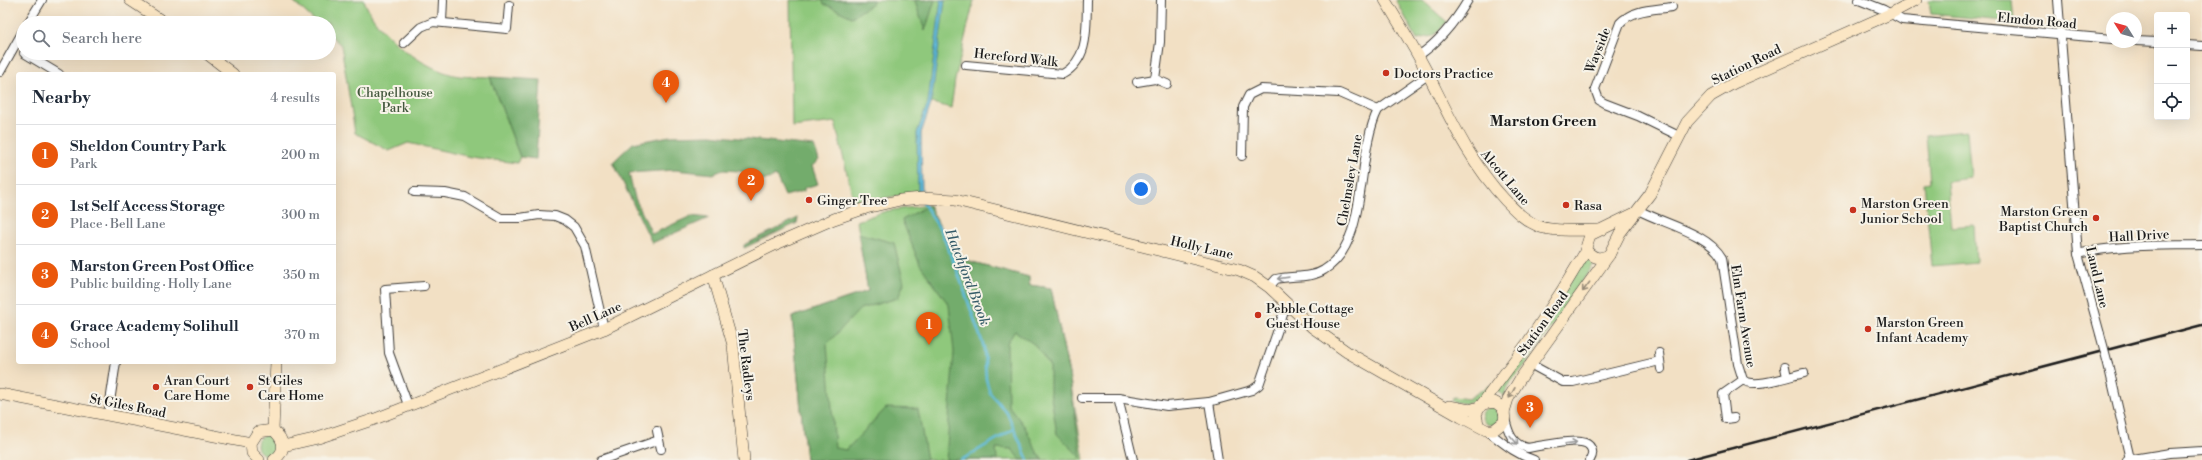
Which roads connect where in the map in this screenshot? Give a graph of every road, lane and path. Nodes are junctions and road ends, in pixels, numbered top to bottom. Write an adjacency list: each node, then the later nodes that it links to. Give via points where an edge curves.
1 (42, 0): 14 (street)
2 (130, 0): 15 (street)
3 (443, 0): 16 (street)
4 (1087, 0): 29 (street, Hereford Walk, via 1087,33 1079,60 1074,68 1064,74)
5 (1161, 0): 34 (street, via 1160,42)
6 (1385, 0): 26 (street, Alcott Lane)
7 (1468, 0): 26 (street, via 1444,34 1432,47)
8 (1859, 0): 13 (street)
9 (1916, 0): 13 (street, Station Road)
10 (2058, 0): 17 (street, Land Lane)
11 (510, 5): 16 (street, via 507,29)
12 (1672, 7): 38 (street, Wayside, via 1631,14 1625,18 1595,89 1599,100 1604,104 1638,116)
13 (1890, 14): 17 (street, Elmdon Road, via 1902,20 1915,22); 38 (street, Station Road, via 1734,83 1702,104)
14 (32, 16)
15 (154, 16)
16 (442, 22): 22 (street, via 433,22 421,27)
17 (2061, 34): 18 (street, Elmdon Road); 48 (street, Land Lane)
18 (2106, 38)
19 (2142, 41): 20 (street)
20 (2154, 42)
21 (16, 43): 25 (street)
22 (404, 43)
23 (2190, 45): 24 (street)
24 (2202, 46)
25 (14, 47): 30 (street)
26 (1418, 56): 33 (street, Alcott Lane)
27 (35, 60): 31 (street)
28 (215, 60): 32 (street)
29 (966, 65)
30 (0, 72)
31 (56, 72)
32 (231, 72)
33 (1428, 75): 37 (street); 44 (street, Alcott Lane, via 1464,147 1481,172 1520,215 1539,227)
34 (1155, 79): 35 (street); 36 (street)
35 (1137, 82)
36 (1167, 84)
37 (1378, 110): 39 (street, via 1339,93 1261,89 1249,95 1243,107); 51 (street, Chelmsley Lane, one-way to 51, via 1369,133 1355,225 1340,257 1324,270 1300,277 1276,279)
38 (1679, 136): 42 (street, Station Road, via 1650,194)
39 (1242, 156)
40 (414, 192): 53 (street, via 445,193 465,197 501,218 539,215 555,216 565,220 574,227 585,246)
41 (912, 199): 49 (street, Bell Lane, via 866,208 834,219); 51 (street, Holly Lane, via 955,200 1239,270 1256,277)
42 (1638, 210): 43 (street, Station Road); 47 (street, Station Road, via 1620,233); 61 (street, Elm Farm Avenue, via 1704,240 1718,252 1725,266)
43 (1600, 229): 44 (street); 46 (street, Station Road, via 1590,235); 47 (street, via 1611,237)
44 (1560, 230): 46 (street, via 1580,237)
45 (2202, 245): 48 (street, Hall Drive, via 2123,247 2097,249)
46 (1586, 248): 47 (street, via 1591,255 1599,258); 68 (street, Station Road, via 1528,342)
47 (1611, 250): 57 (street, Station Road, one-way to 57)
48 (2078, 254): 88 (street, Land Lane, bridge, via 2108,364)
49 (713, 275): 53 (street, Bell Lane); 83 (street, The Radleys, via 733,345)
50 (424, 286): 67 (street, via 385,290 389,353)
51 (1269, 287): 52 (street, Holly Lane)
52 (1287, 303): 65 (street, via 1259,385 1252,390); 66 (street, Holly Lane, via 1327,339)
53 (604, 329): 67 (street, Bell Lane)
54 (1660, 361): 57 (street, via 1573,382 1563,382)
55 (116, 364): 70 (street)
56 (276, 364): 73 (street)
57 (1530, 364): 69 (street, Station Road, one-way to 69, via 1508,399)
58 (1785, 367): 60 (street)
59 (1804, 373): 60 (street, Elm Farm Avenue)
60 (1787, 377): 61 (street, Elm Farm Avenue, via 1757,384)
61 (1742, 380): 71 (street, Elm Farm Avenue, via 1723,394 1726,419)
62 (0, 394): 70 (street, St Giles Road)
63 (1082, 398): 64 (street)
64 (1118, 398): 65 (street, via 1167,406); 84 (street)
65 (1209, 402): 85 (street)
66 (1439, 403): 68 (street, Holly Lane, via 1470,410); 72 (street, Holly Lane)
67 (408, 405): 77 (street, Bell Lane, via 350,428)
68 (1480, 406): 69 (street, Holly Lane, via 1494,402 1501,406); 72 (street, via 1476,414)
69 (1505, 414): 72 (street, via 1502,425 1498,428); 87 (street, one-way to 87, via 1508,433 1521,447 1581,442 1589,445 1592,450 1593,456)
70 (108, 415): 76 (street, St Giles Road)
71 (1734, 418)
72 (1482, 427): 86 (street, via 1510,449)
73 (273, 430): 76 (street, via 258,432); 77 (street, via 280,437)
74 (657, 431): 75 (street)
75 (659, 440): 78 (street); 82 (street)
76 (251, 442): 80 (street, via 252,453)
77 (283, 446): 81 (street, via 281,453)
78 (661, 449)
79 (2202, 451): 88 (street)
80 (259, 460)
81 (274, 460)
82 (601, 460)
83 (744, 460)
84 (1133, 460)
85 (1218, 460)
86 (1532, 460)
87 (1590, 460)
88 (2128, 460)

